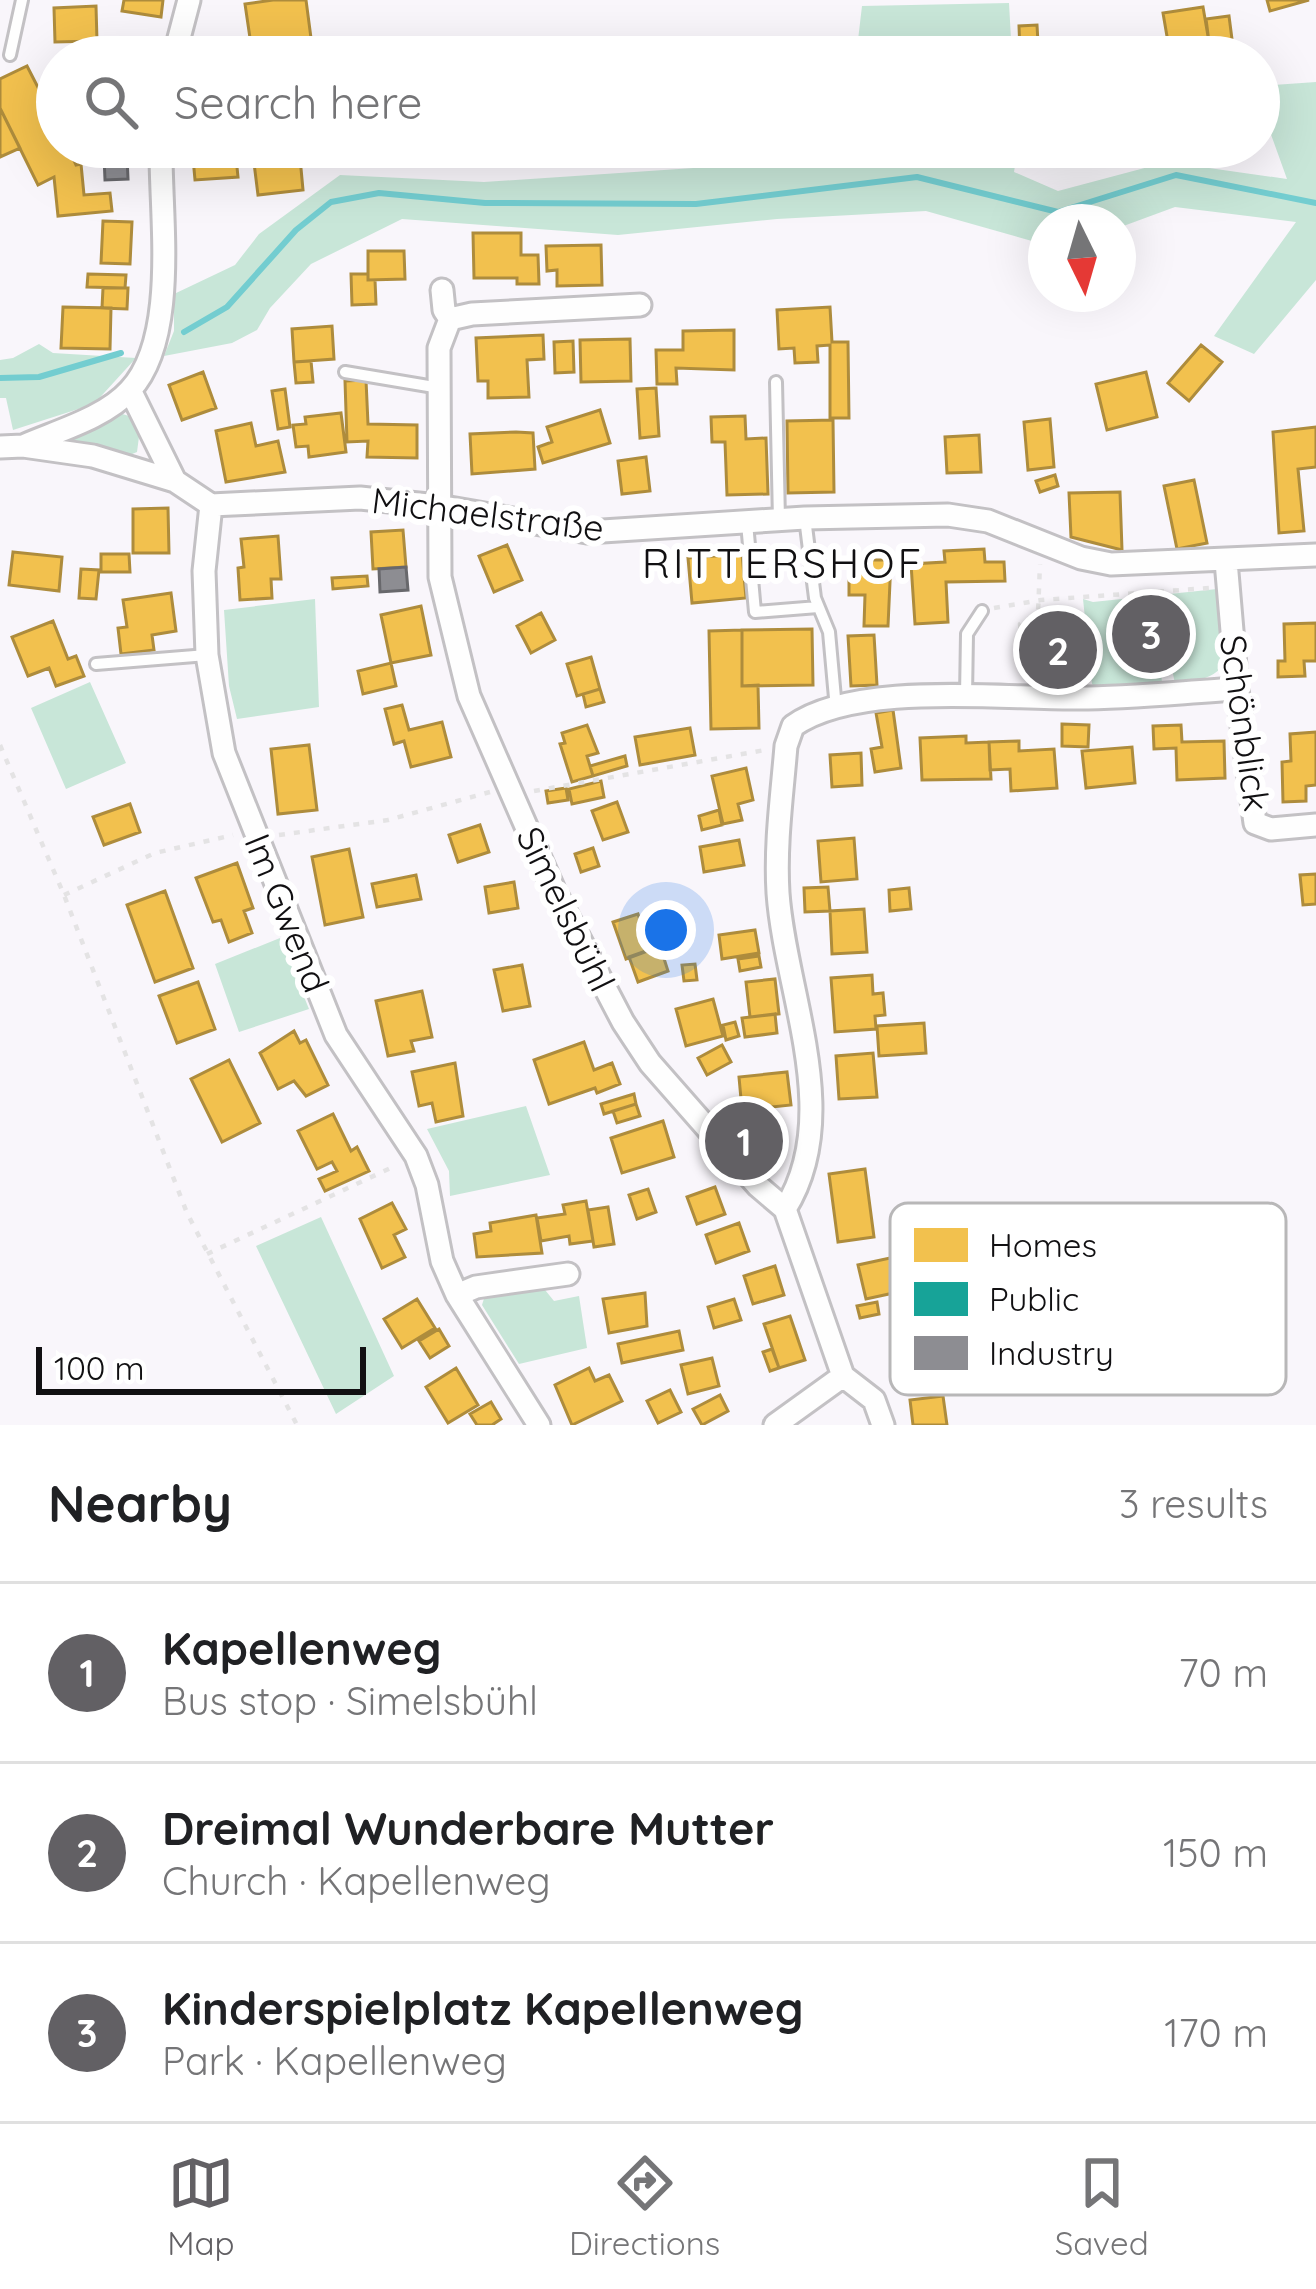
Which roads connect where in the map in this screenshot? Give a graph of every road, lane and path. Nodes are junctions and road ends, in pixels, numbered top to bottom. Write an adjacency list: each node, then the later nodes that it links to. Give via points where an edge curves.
1 (22, 0): 4 (lane)
2 (189, 0): 3 (street)
3 (180, 36)
4 (10, 55)
5 (161, 168): 12 (street, via 156,343)
6 (442, 290): 8 (street, Simelsbühl)
7 (640, 305): 8 (street)
8 (450, 319): 11 (street, Simelsbühl, via 439,348)
9 (345, 372): 11 (lane)
10 (776, 382): 19 (lane)
11 (440, 388): 17 (street, Simelsbühl)
12 (130, 390): 13 (street); 15 (street)
13 (23, 446): 14 (street); 15 (street)
14 (0, 447)
15 (175, 481): 16 (street)
16 (211, 505): 17 (street, Michaelstraße, via 360,498); 28 (street, Im Gwend)
17 (438, 506): 20 (street, Michaelstraße, via 587,532); 36 (street, Simelsbühl, via 440,577 464,680)
18 (805, 518): 19 (street, Michaelstraße); 21 (street, Michaelstraße, via 973,516); 26 (lane)
19 (779, 520): 20 (street, Michaelstraße)
20 (746, 522): 26 (lane, via 754,612)
21 (1039, 541): 23 (street, Michaelstraße, via 1111,564); 25 (path)
22 (1316, 555): 23 (street, Michaelstraße)
23 (1226, 561): 24 (street, Schönblick)
24 (1227, 587): 25 (path); 30 (street, Schönblick)
25 (1041, 600): 27 (path); 32 (path, via 1038,613 1020,624)
26 (818, 607): 33 (lane, via 829,632)
27 (982, 610): 31 (lane, via 967,634)
28 (207, 655): 29 (lane); 38 (street, Im Gwend, via 224,753)
29 (96, 664)
30 (1237, 689): 32 (street); 37 (street, Schönblick, via 1255,823)
31 (967, 696): 32 (street); 33 (street)
32 (1027, 698)
33 (836, 709): 35 (street, via 794,726)
34 (0, 745): 39 (path)
35 (786, 746): 36 (path); 41 (street, via 778,889 806,1035 809,1114 804,1162)
36 (509, 791): 38 (path, via 388,820 273,836); 41 (street, Simelsbühl, via 622,1022)
37 (1316, 825)
38 (253, 830): 39 (path, via 155,853); 40 (street, Im Gwend, via 336,1035)
39 (64, 895): 42 (path)
40 (416, 1156): 42 (path); 44 (street, Im Gwend)
41 (785, 1209): 45 (street, Simelsbühl)
42 (207, 1254): 46 (path)
43 (568, 1274): 44 (street)
44 (457, 1295): 47 (street, Im Gwend)
45 (843, 1376): 48 (street); 49 (street, Simelsbühl, via 874,1400)
46 (297, 1425)
47 (539, 1425)
48 (776, 1425)
49 (883, 1425)

